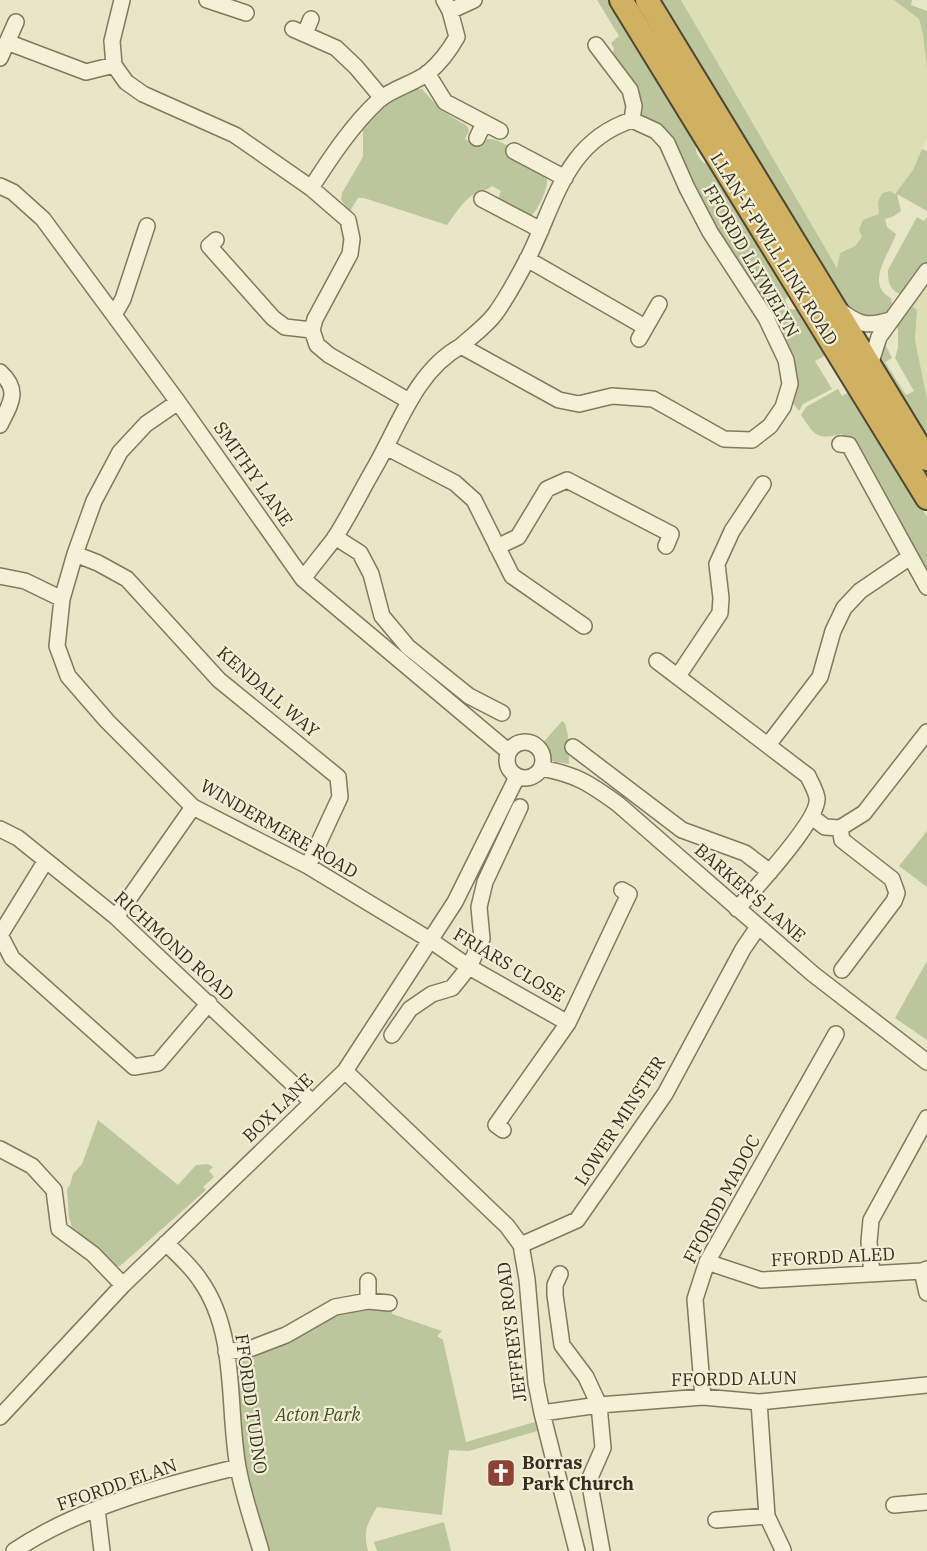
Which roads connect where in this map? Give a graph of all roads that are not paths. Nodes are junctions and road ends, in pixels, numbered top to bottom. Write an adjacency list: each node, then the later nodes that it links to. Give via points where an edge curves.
1 (122, 0): 13 (street, via 112,41)
2 (207, 0): 7 (street)
3 (474, 0): 6 (street)
4 (621, 0): 45 (highway, LLAN-Y-PWLL LINK ROAD)
5 (647, 0): 31 (highway, LLAN-Y-PWLL LINK ROAD)
6 (447, 5): 14 (street, via 457,37 446,56)
7 (239, 7)
8 (16, 22): 10 (street)
9 (303, 27): 15 (street, via 336,48)
10 (7, 42): 12 (street); 13 (street, via 86,72)
11 (603, 48): 16 (street, via 630,90)
12 (0, 58)
13 (114, 65): 23 (street, via 126,82 143,94 235,135)
14 (427, 73): 15 (street); 17 (street, via 445,102)
15 (382, 98): 23 (street, via 338,147)
16 (632, 120): 21 (street, via 600,134 577,156); 35 (street, FFORDD LLYWELYN, via 656,131 667,143 710,232 766,318 786,360 790,384 783,407 770,426 752,440 724,439 653,399 612,396 579,404 560,400)
17 (484, 123): 18 (street); 19 (street)
18 (500, 131)
19 (477, 138)
20 (520, 149): 21 (street)
21 (565, 178): 26 (street)
22 (0, 186): 32 (street, SMITHY LANE, via 13,192 43,219)
23 (311, 188): 34 (street, via 348,220 352,238 350,254)
24 (489, 198): 26 (street)
25 (147, 226): 32 (street)
26 (541, 230): 28 (street)
27 (209, 245): 34 (street, via 273,318 285,327)
28 (527, 259): 30 (street, via 642,333); 35 (street, via 494,315)
29 (927, 271): 33 (street)
30 (659, 304)
31 (834, 306): 33 (street, via 861,323 875,325); 36 (highway, LLAN-Y-PWLL LINK ROAD)
32 (114, 315): 39 (street, SMITHY LANE)
33 (890, 320): 36 (street, via 876,344)
34 (312, 330): 38 (street, via 317,345 329,355)
35 (461, 346): 38 (street, via 433,367)
36 (870, 365): 43 (highway, LLAN-Y-PWLL LINK ROAD)
37 (0, 372): 40 (street, via 13,397)
38 (409, 401): 42 (street)
39 (178, 402): 49 (street, WINDERMERE ROAD, via 146,424 120,452 94,501); 52 (street, SMITHY LANE)
40 (0, 425)
41 (840, 444): 50 (street, via 849,445)
42 (386, 447): 46 (street); 48 (street, via 455,483 474,500)
43 (927, 459)
44 (762, 494): 57 (street, via 732,531 717,564 720,613)
45 (927, 498)
46 (335, 537): 52 (street); 58 (street, via 360,553 371,574 382,616 408,647 469,696)
47 (666, 546): 48 (street, via 671,534 567,480 547,489 518,537)
48 (497, 547): 55 (street, via 512,576)
49 (75, 554): 54 (street, WINDERMERE ROAD); 71 (street, KENDALL WAY, via 127,579 219,680 338,777 340,797)
50 (910, 557): 53 (street); 60 (street, via 860,591 844,608 820,677)
51 (0, 576): 54 (street, via 25,581)
52 (303, 579): 62 (street, SMITHY LANE)
53 (927, 587)
54 (62, 599): 65 (street, WINDERMERE ROAD, via 57,646 68,676)
55 (584, 626)
56 (657, 661): 57 (street)
57 (678, 676): 60 (street)
58 (502, 714)
59 (927, 732): 68 (street, via 864,813)
60 (768, 745): 67 (street, via 808,776 817,799)
61 (583, 750): 72 (street, via 682,830 745,854)
62 (509, 752): 63 (street, via 521,743 536,746 542,756); 64 (street, via 509,769)
63 (541, 768): 64 (street, via 528,778); 74 (street, BARKER'S LANE, via 592,784)
64 (517, 777): 77 (street, BOX LANE, via 455,902)
65 (193, 807): 71 (street, WINDERMERE ROAD); 75 (street)
66 (520, 807): 78 (street, via 485,882 479,907 482,939)
67 (812, 817): 68 (street, via 825,828); 72 (street)
68 (840, 828): 79 (street, via 842,840 892,879 897,893)
69 (0, 829): 70 (street, RICHMOND ROAD, via 18,838)
70 (45, 862): 75 (street, RICHMOND ROAD); 80 (street, via 0,936 12,958 134,1068 158,1063)
71 (308, 866): 77 (street, WINDERMERE ROAD)
72 (770, 872): 74 (street)
73 (629, 894): 81 (street, FRIARS CLOSE)
74 (737, 909): 76 (street, BARKER'S LANE)
75 (116, 917): 80 (street, RICHMOND ROAD)
76 (758, 927): 84 (street, BARKER'S LANE); 91 (street, LOWER MINSTER, via 665,1094 577,1220)
77 (430, 940): 78 (street, FRIARS CLOSE); 85 (street, BOX LANE)
78 (469, 967): 81 (street, FRIARS CLOSE); 83 (street, via 452,988 432,994 410,1009)
79 (842, 970)
80 (208, 1003): 86 (street, RICHMOND ROAD)
81 (568, 1023): 88 (street, FRIARS CLOSE)
82 (836, 1034): 92 (street, FFORDD MADOC)
83 (392, 1035)
84 (927, 1062)
85 (345, 1071): 86 (street, BOX LANE); 91 (street, JEFFREYS ROAD, via 507,1226)
86 (312, 1102): 90 (street, BOX LANE)
87 (927, 1118): 95 (street, via 871,1220)
88 (495, 1125)
89 (0, 1149): 97 (street, via 32,1166 54,1190 60,1229 93,1254)
90 (166, 1243): 97 (street, BOX LANE); 101 (street, FFORDD TUDNO, via 202,1281 219,1318)
91 (521, 1245): 106 (street, JEFFREYS ROAD)
92 (707, 1262): 95 (street, FFORDD ALED, via 761,1280); 103 (street, FFORDD MADOC, via 695,1299)
93 (925, 1270): 95 (street, FFORDD ALED); 98 (street)
94 (560, 1274): 105 (street, via 555,1295 562,1345 586,1377)
95 (872, 1274)
96 (368, 1281): 99 (street)
97 (123, 1285): 107 (street, BOX LANE)
98 (927, 1293)
99 (368, 1301): 100 (street); 101 (street, via 335,1307 286,1335 252,1348)
100 (389, 1303)
101 (226, 1352): 108 (street, FFORDD TUDNO)
102 (927, 1385): 104 (street, FFORDD ALUN)
103 (703, 1397): 104 (street, FFORDD ALUN); 105 (street, FFORDD ALUN)
104 (759, 1402): 112 (street)
105 (599, 1405): 106 (street, FFORDD ALUN); 119 (street, via 603,1448 589,1480)
106 (542, 1413): 118 (street, JEFFREYS ROAD)
107 (0, 1417)
108 (238, 1467): 111 (street, FFORDD ELAN); 117 (street, FFORDD TUDNO)
109 (927, 1502): 110 (street)
110 (894, 1505)
111 (97, 1509): 115 (street, FFORDD ELAN, via 39,1534); 116 (street)
112 (767, 1516): 113 (street); 114 (street)
113 (716, 1520)
114 (783, 1550)
115 (14, 1551)
116 (102, 1551)
117 (261, 1551)
118 (577, 1551)
119 (602, 1551)

